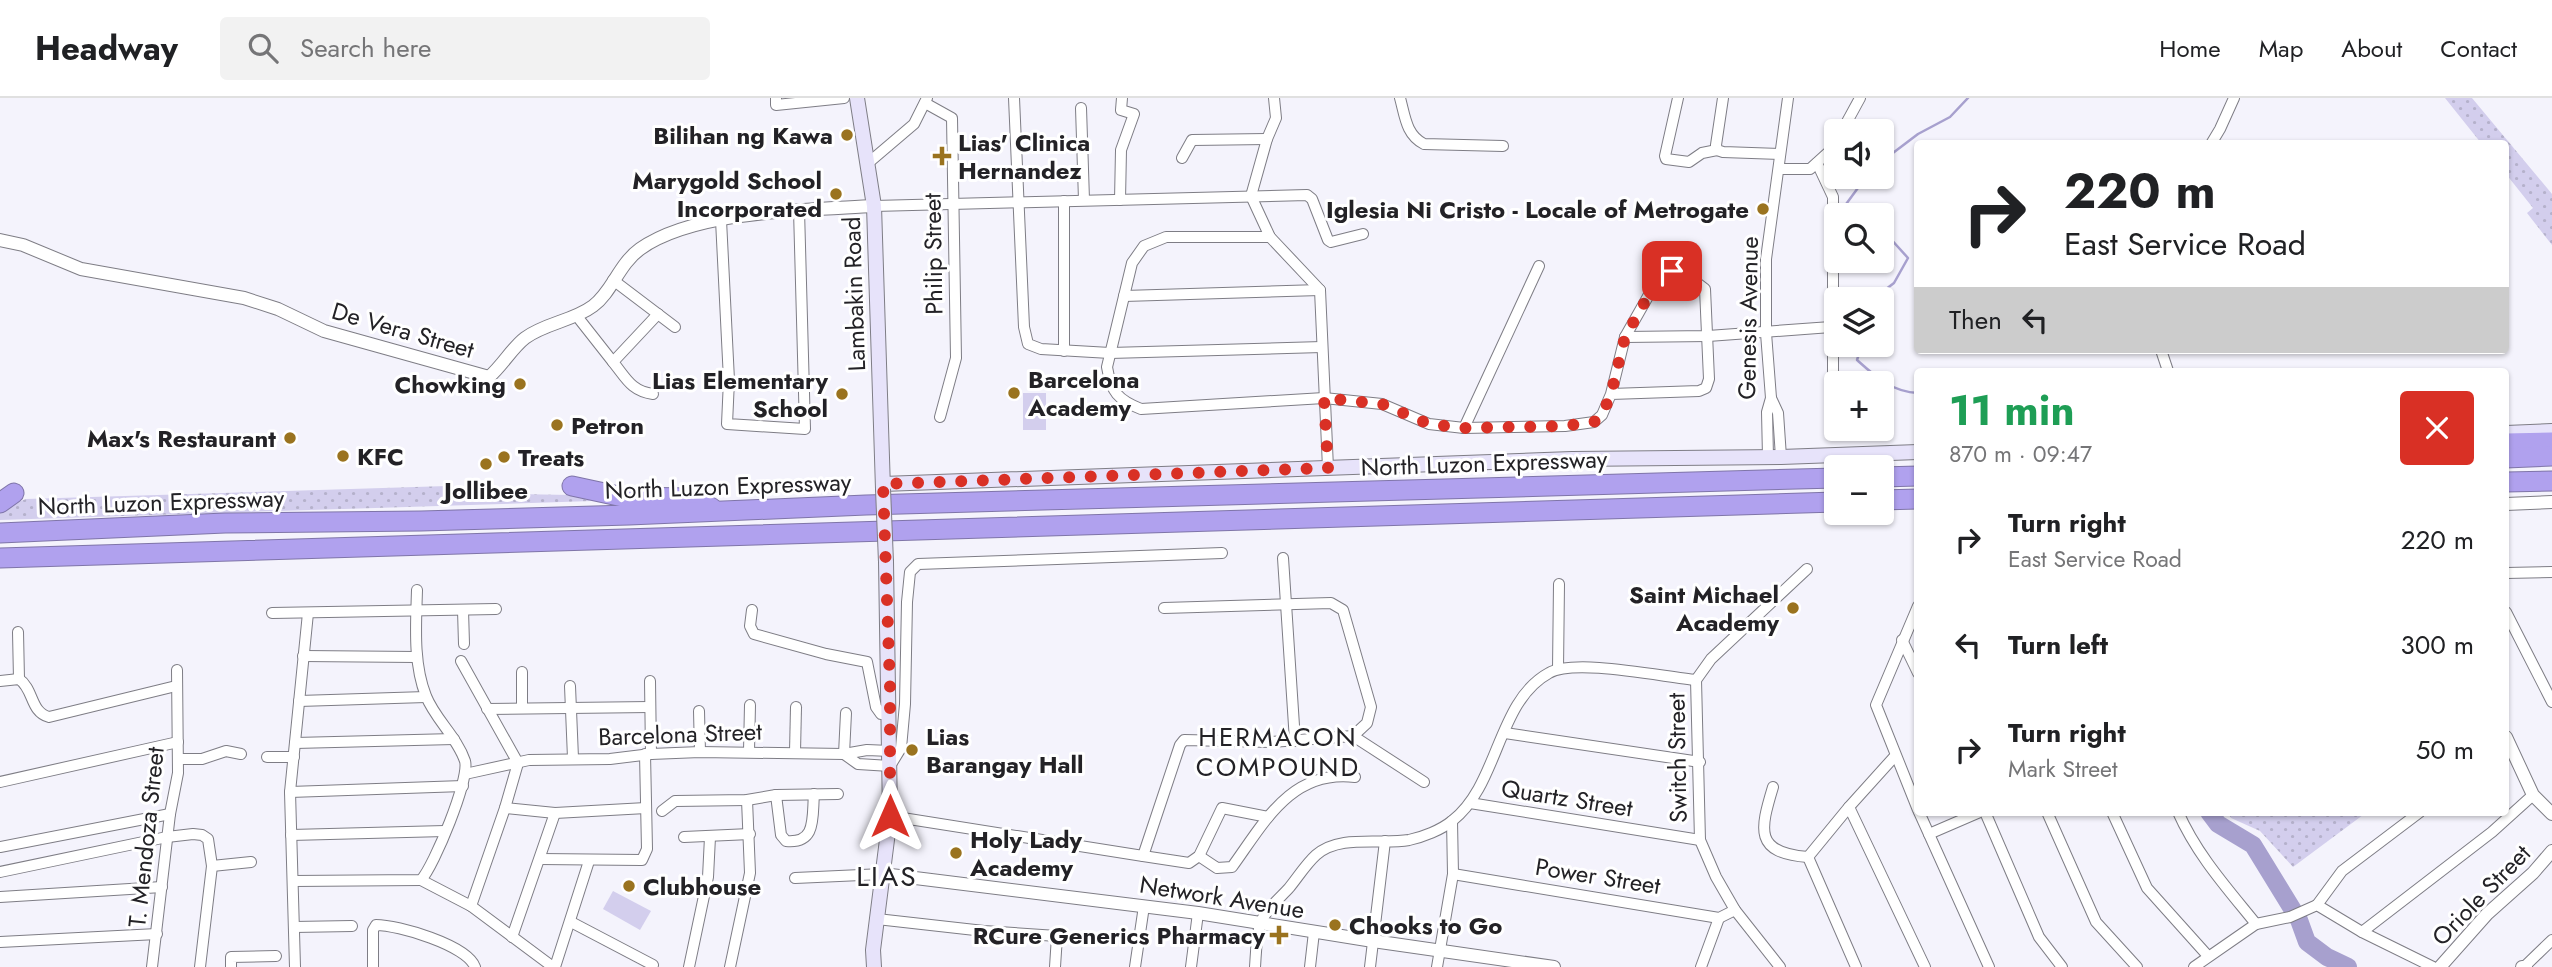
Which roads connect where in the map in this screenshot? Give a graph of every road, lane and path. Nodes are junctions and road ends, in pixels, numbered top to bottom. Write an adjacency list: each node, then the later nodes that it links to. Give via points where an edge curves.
1 (776, 98): 2 (street, via 776,105)
2 (844, 98)
3 (857, 98): 24 (main road, Lambakin Road)
4 (1014, 98): 29 (street)
5 (1122, 98): 28 (street, via 1121,110 1134,114 1121,150)
6 (1274, 98): 16 (street, via 1276,118)
7 (1400, 98): 18 (street, via 1409,130 1424,144)
8 (1678, 98): 19 (street, via 1666,159 1689,163 1702,153)
9 (1723, 98): 19 (street)
10 (1788, 98): 20 (street, Genesis Avenue)
11 (1860, 98): 15 (street)
12 (2234, 98): 17 (street)
13 (926, 101): 24 (street, via 915,124); 31 (street, Philip Street, via 951,118)
14 (1081, 108): 27 (street)
15 (1849, 119)
16 (1267, 139): 22 (street, via 1192,140); 26 (street)
17 (2213, 140)
18 (1503, 146)
19 (1717, 150): 20 (street)
20 (1780, 153): 25 (street, Genesis Avenue)
21 (1824, 156): 23 (street)
22 (1182, 158)
23 (1817, 163): 25 (street, via 1810,169); 40 (street, via 1833,197)
24 (867, 164): 32 (main road, Lambakin Road)
25 (1779, 169): 47 (street, Genesis Avenue, via 1766,259)
26 (1251, 197): 28 (street); 35 (street, via 1307,195 1328,240); 36 (street)
27 (1084, 200): 28 (street); 30 (street)
28 (1120, 200)
29 (1019, 201): 30 (street); 31 (street); 51 (street, via 1028,344)
30 (1064, 201): 51 (street)
31 (952, 203): 32 (street); 57 (street, Philip Street, via 956,358)
32 (874, 206): 33 (street, De Vera Street); 74 (main road, Lambakin Road)
33 (799, 210): 34 (street, De Vera Street); 34 (street, via 805,429 727,424)
34 (721, 220): 39 (street, De Vera Street, via 659,237 626,261)
35 (1363, 234)
36 (1270, 237): 41 (street); 42 (street, via 1166,237 1144,246 1132,263)
37 (0, 240): 43 (street, De Vera Street, via 81,269 244,298 324,331 489,377 524,338)
38 (1539, 266): 58 (street)
39 (613, 280): 43 (street, De Vera Street, via 597,303); 44 (street)
40 (1832, 287)
41 (1320, 290): 42 (street); 50 (street)
42 (1124, 296): 52 (street)
43 (576, 314): 53 (street)
44 (658, 314): 45 (street); 53 (street)
45 (675, 327)
46 (1824, 328): 47 (street)
47 (1766, 333): 48 (street); 65 (street, Genesis Avenue, via 1771,398 1778,413)
48 (1708, 336): 49 (street); 49 (street, via 1706,289 1684,273 1672,271 1659,277); 55 (street, via 1706,388)
49 (1625, 337): 55 (street)
50 (1322, 347): 52 (street); 56 (street)
51 (1064, 351): 52 (street)
52 (1110, 353): 56 (street, via 1110,384 1124,402 1141,409)
53 (613, 362): 54 (street, via 635,389)
54 (653, 394)
55 (1611, 394): 58 (street, via 1594,422)
56 (1324, 398): 58 (street, via 1382,404 1429,424); 67 (street)
57 (940, 417)
58 (1464, 428)
59 (2552, 432): 60 (main road)
60 (2509, 433)
61 (2552, 442): 62 (highway)
62 (2509, 443)
63 (1914, 452): 65 (main road)
64 (2552, 456): 66 (highway)
65 (1775, 457): 67 (main road)
66 (2509, 458)
67 (1328, 468): 74 (main road)
68 (1914, 476): 69 (highway)
69 (1894, 477)
70 (1824, 478): 80 (highway, North Luzon Expressway)
71 (2552, 481): 72 (highway)
72 (2509, 482)
73 (572, 486): 80 (highway, via 623,497 693,498)
74 (883, 487): 126 (main road, Lambakin Road, bridge)
75 (1914, 499): 76 (highway)
76 (1894, 500)
77 (1824, 502): 83 (highway, North Luzon Expressway)
78 (2552, 502): 79 (street)
79 (2509, 504)
80 (716, 510): 81 (highway, North Luzon Expressway)
81 (0, 533)
82 (1222, 553): 145 (street, via 918,564 910,572 907,601 901,748)
83 (0, 558)
84 (1283, 558): 90 (street)
85 (1807, 569): 111 (street, Switch Street, via 1712,659)
86 (2552, 572): 87 (street)
87 (2509, 573)
88 (1559, 584): 107 (street)
89 (417, 590): 95 (street)
90 (1286, 606): 91 (street); 129 (street, via 1331,603 1343,610 1371,707 1367,723); 131 (street)
91 (1164, 608)
92 (496, 609): 93 (street)
93 (463, 610): 95 (street); 102 (street)
94 (752, 610): 126 (street, via 754,634 867,662 876,707 881,714)
95 (416, 611): 96 (street); 104 (street)
96 (308, 612): 97 (street); 103 (street)
97 (272, 613)
98 (1914, 614): 101 (street)
99 (2509, 618): 118 (street)
100 (18, 632): 110 (street)
101 (1902, 640): 106 (street); 141 (street, via 1876,705)
102 (464, 643)
103 (303, 656): 104 (street); 117 (street)
104 (416, 657): 116 (street)
105 (461, 661): 124 (street)
106 (1914, 665)
107 (1559, 669): 111 (street, via 1585,667); 128 (street, via 1534,683 1520,699)
108 (177, 670): 114 (street, T. Mendoza Street)
109 (522, 672): 122 (street)
110 (19, 679): 112 (street); 114 (street, via 29,689 36,709 49,717)
111 (1696, 680): 147 (street, Switch Street)
112 (0, 681)
113 (650, 681): 120 (street)
114 (176, 686): 132 (street, T. Mendoza Street)
115 (570, 686): 123 (street)
116 (426, 697): 117 (street); 130 (street)
117 (299, 701): 133 (street)
118 (2552, 702)
119 (750, 705): 135 (street)
120 (650, 707): 123 (street); 139 (street)
121 (796, 707): 137 (street)
122 (522, 708): 123 (street); 124 (street)
123 (571, 708): 144 (street)
124 (486, 709): 148 (street)
125 (699, 711): 136 (street)
126 (890, 712): 145 (main road, Lambakin Road)
127 (846, 713): 140 (street)
128 (1505, 733): 147 (street); 161 (street)
129 (1353, 736): 131 (street); 152 (street)
130 (454, 739): 133 (street); 150 (street, via 465,762)
131 (1296, 741): 190 (street, via 1184,740)
132 (178, 742): 146 (street, T. Mendoza Street); 151 (street)
133 (295, 743): 143 (street)
134 (2509, 743): 158 (street)
135 (749, 751): 136 (street, Barcelona Street); 137 (street, Barcelona Street)
136 (700, 752): 139 (street, Barcelona Street)
137 (795, 752): 140 (street, Barcelona Street)
138 (241, 754): 146 (street, via 226,751 202,759)
139 (648, 754): 144 (street, Barcelona Street); 164 (street)
140 (844, 754): 145 (street, Barcelona Street, via 858,764)
141 (1895, 756): 160 (street); 162 (street)
142 (267, 757): 143 (street)
143 (294, 757): 154 (street)
144 (573, 758): 148 (street, Barcelona Street)
145 (890, 758): 169 (main road, Lambakin Road)
146 (178, 759): 167 (street, T. Mendoza Street)
147 (1700, 762): 186 (street, Switch Street)
148 (518, 763): 150 (street, Barcelona Street); 163 (street)
149 (1355, 777): 177 (street, via 1338,775 1301,786)
150 (464, 780): 154 (street, Barcelona Street); 179 (street)
151 (0, 782)
152 (1424, 782)
153 (1773, 787): 192 (street, via 1763,831 1768,843 1787,855)
154 (290, 792): 182 (street)
155 (814, 794): 156 (street); 157 (street); 157 (street, via 811,826 807,837 798,843 781,835)
156 (838, 794)
157 (776, 795): 159 (street)
158 (2533, 795): 168 (street); 218 (street)
159 (747, 800): 165 (street, via 675,802); 180 (street)
160 (1914, 800)
161 (1470, 803): 178 (street); 186 (street, Quartz Street)
162 (1849, 807): 192 (street); 250 (street)
163 (505, 808): 166 (street); 206 (street)
164 (646, 808): 166 (street); 194 (street, via 647,849 642,860)
165 (662, 811)
166 (555, 813): 193 (street)
167 (170, 814): 184 (street, T. Mendoza Street); 188 (street)
168 (2552, 814)
169 (890, 816): 190 (street); 198 (main road, Lambakin Road)
170 (1921, 816): 181 (street)
171 (1972, 816): 181 (street)
172 (1984, 816): 252 (street, via 2039,937)
173 (2049, 816): 253 (street, via 2096,922)
174 (2114, 816): 226 (street, via 2147,888)
175 (2180, 816): 214 (street, via 2202,858)
176 (2415, 816): 205 (street, via 2342,872)
177 (1268, 817): 191 (street, via 1232,867 1217,867); 191 (street, via 1222,808)
178 (1452, 821): 187 (street, via 1409,840); 199 (street)
179 (445, 831): 182 (street); 201 (street)
180 (750, 834): 183 (street); 237 (street, via 750,873)
181 (1929, 834): 251 (street)
182 (291, 835): 202 (street)
183 (710, 836): 185 (street); 236 (street, via 708,877)
184 (167, 837): 196 (street, via 202,835 208,839); 197 (street); 203 (street, T. Mendoza Street)
185 (684, 837)
186 (1700, 840): 208 (street, Switch Street)
187 (1385, 841): 213 (street, via 1336,846 1317,854); 222 (street)
188 (0, 847)
189 (2552, 851): 256 (street, Oriole Street)
190 (1143, 856): 191 (street, via 1189,863)
191 (1199, 856)
192 (1808, 857): 249 (street)
193 (540, 859): 194 (street); 220 (street)
194 (589, 861): 212 (street)
195 (251, 862): 196 (street)
196 (212, 866): 231 (street)
197 (0, 872)
198 (883, 874): 200 (street); 207 (street, Network Avenue); 211 (main road, Lambakin Road)
199 (1453, 874): 210 (street, Power Street); 224 (street)
200 (795, 878)
201 (421, 880): 202 (street); 206 (street)
202 (293, 881): 216 (street)
203 (162, 887): 204 (street); 219 (street, T. Mendoza Street)
204 (0, 897)
205 (2317, 905): 214 (street); 218 (street)
206 (471, 906): 220 (street)
207 (1144, 906): 209 (street, Network Avenue); 240 (street)
208 (1735, 910): 210 (street); 248 (street, Switch Street)
209 (1198, 913): 213 (street, Network Avenue); 241 (street)
210 (1719, 918): 247 (street)
211 (877, 919): 238 (main road, Lambakin Road); 239 (street, via 1058,936)
212 (571, 922): 229 (street); 235 (street)
213 (1260, 923): 217 (street, Network Avenue); 242 (street)
214 (2256, 924): 226 (street)
215 (352, 926): 216 (street)
216 (294, 927): 233 (street)
217 (1314, 932): 222 (street, Network Avenue); 243 (street)
218 (2362, 932): 255 (street)
219 (157, 934): 223 (street); 230 (street, T. Mendoza Street)
220 (512, 937): 235 (street)
221 (2552, 940): 257 (street)
222 (1373, 941): 224 (street, Network Avenue); 244 (street)
223 (0, 942)
224 (1439, 951): 227 (street, Network Avenue); 245 (street)
225 (276, 956): 232 (street, via 231,957)
226 (2208, 956): 254 (street)
227 (1505, 963): 246 (street, Network Avenue)
228 (377, 965): 234 (street, via 373,930 382,925 442,941)
229 (653, 966)
230 (152, 967)
231 (200, 967)
232 (231, 967)
233 (295, 967)
234 (475, 967)
235 (554, 967)
236 (689, 967)
237 (730, 967)
238 (874, 967)
239 (1055, 967)
240 (1135, 967)
241 (1191, 967)
242 (1255, 967)
243 (1310, 967)
244 (1370, 967)
245 (1437, 967)
246 (1554, 967)
247 (1701, 967)
248 (1780, 967)
249 (1856, 967)
250 (1925, 967)
251 (1989, 967)
252 (2063, 967)
253 (2137, 967)
254 (2194, 967)
255 (2433, 967)
256 (2440, 967)
257 (2524, 967)

